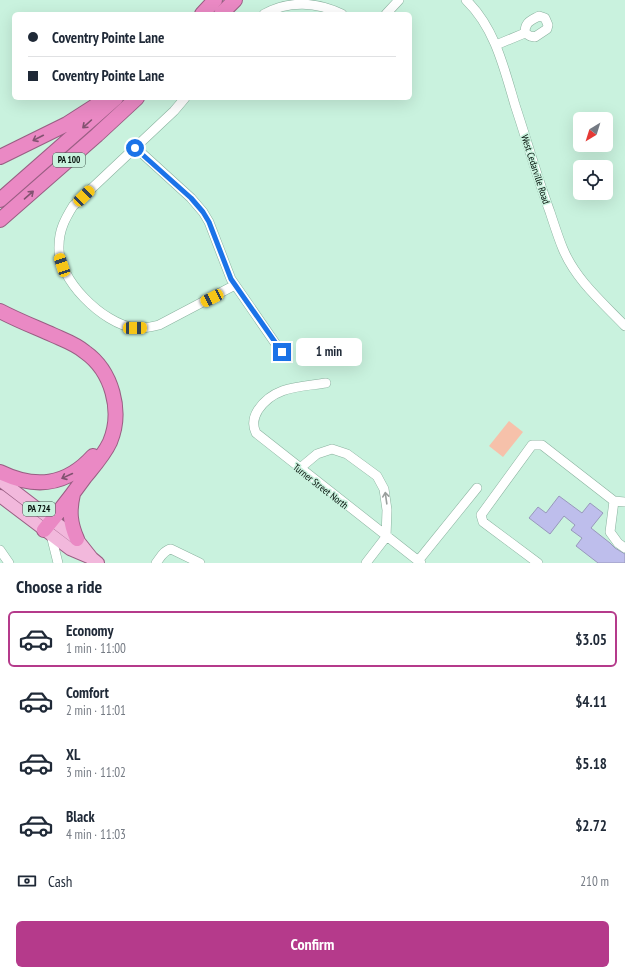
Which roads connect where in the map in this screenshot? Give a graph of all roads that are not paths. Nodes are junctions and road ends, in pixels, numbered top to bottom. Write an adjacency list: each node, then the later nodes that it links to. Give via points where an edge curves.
1 (215, 0): 5 (highway)
2 (235, 0): 6 (highway)
3 (399, 0): 9 (street)
4 (466, 0): 11 (street, West Cedarville Road, via 485,23)
5 (204, 12)
6 (223, 12)
7 (269, 12): 8 (street, via 296,4 320,5)
8 (337, 12)
9 (388, 12)
10 (525, 33): 11 (street)
11 (496, 45): 23 (street, West Cedarville Road, via 562,249 581,280)
12 (105, 100): 17 (highway, one-way to 17, via 67,124)
13 (114, 100): 18 (highway, PA 100, one-way to 18)
14 (135, 100): 19 (highway, PA 100, one-way to 14)
15 (183, 100): 16 (street)
16 (135, 148): 20 (street, via 203,212); 20 (street, via 73,206 62,226 58,246 59,257 65,273 75,287 85,299 109,317 130,327 146,328 159,325)
17 (0, 157)
18 (0, 200)
19 (0, 220)
20 (235, 285): 24 (street)
21 (0, 311): 30 (highway, via 79,347 99,365 110,384 115,404 115,424 110,442)
22 (0, 318): 27 (highway, one-way to 27, via 71,350 84,360 93,368 102,383 109,403 108,427 98,450 71,474 53,481 34,483 24,482)
23 (625, 326)
24 (282, 352)
25 (326, 383): 26 (street, Turner Street North, via 276,393 263,402 253,422 256,434)
26 (299, 469): 35 (street, Turner Street North); 35 (street, one-way to 26, via 387,510 384,489 377,476 347,454 332,449 317,454)
27 (0, 472)
28 (0, 480): 34 (main road, PA 724)
29 (477, 488): 40 (street)
30 (73, 494): 34 (highway); 36 (highway, via 70,514)
31 (0, 496): 34 (main road, PA 724)
32 (614, 501): 33 (street); 37 (street, via 610,532); 46 (street, via 542,445 532,445 481,515 483,522)
33 (625, 502)
34 (49, 528): 36 (main road, PA 724); 39 (main road, PA 724, via 70,549); 42 (street)
35 (386, 537): 40 (street, Turner Street North); 45 (street)
36 (77, 538): 39 (main road, PA 724)
37 (625, 548)
38 (0, 550): 41 (street)
39 (95, 561)
40 (419, 562)
41 (9, 563)
42 (58, 563)
43 (156, 563): 44 (street, via 168,549 171,549)
44 (200, 563)
45 (366, 563)
46 (538, 563)

